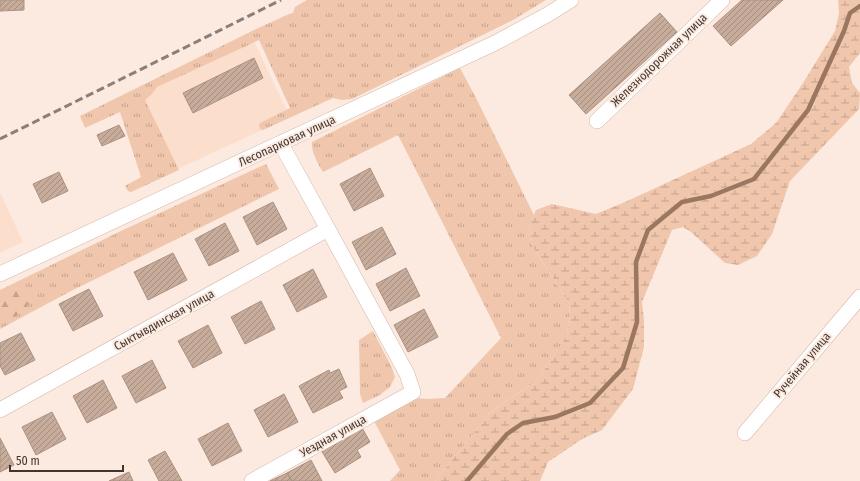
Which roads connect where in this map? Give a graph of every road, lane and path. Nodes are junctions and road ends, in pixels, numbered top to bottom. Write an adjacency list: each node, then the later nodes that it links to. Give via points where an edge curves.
1 (571, 0): 4 (street, Лесопарковая улица, via 494,44)
2 (722, 0): 3 (street, Железнодорожная улица)
3 (597, 121)
4 (281, 144): 5 (street); 6 (street, Лесопарковая улица)
5 (328, 229): 8 (street, Сыктывдинская улица); 10 (street, Уездная улица, via 407,374 413,392)
6 (0, 274)
7 (860, 297): 9 (street, Ручейная улица)
8 (0, 410)
9 (745, 433)
10 (252, 481)

